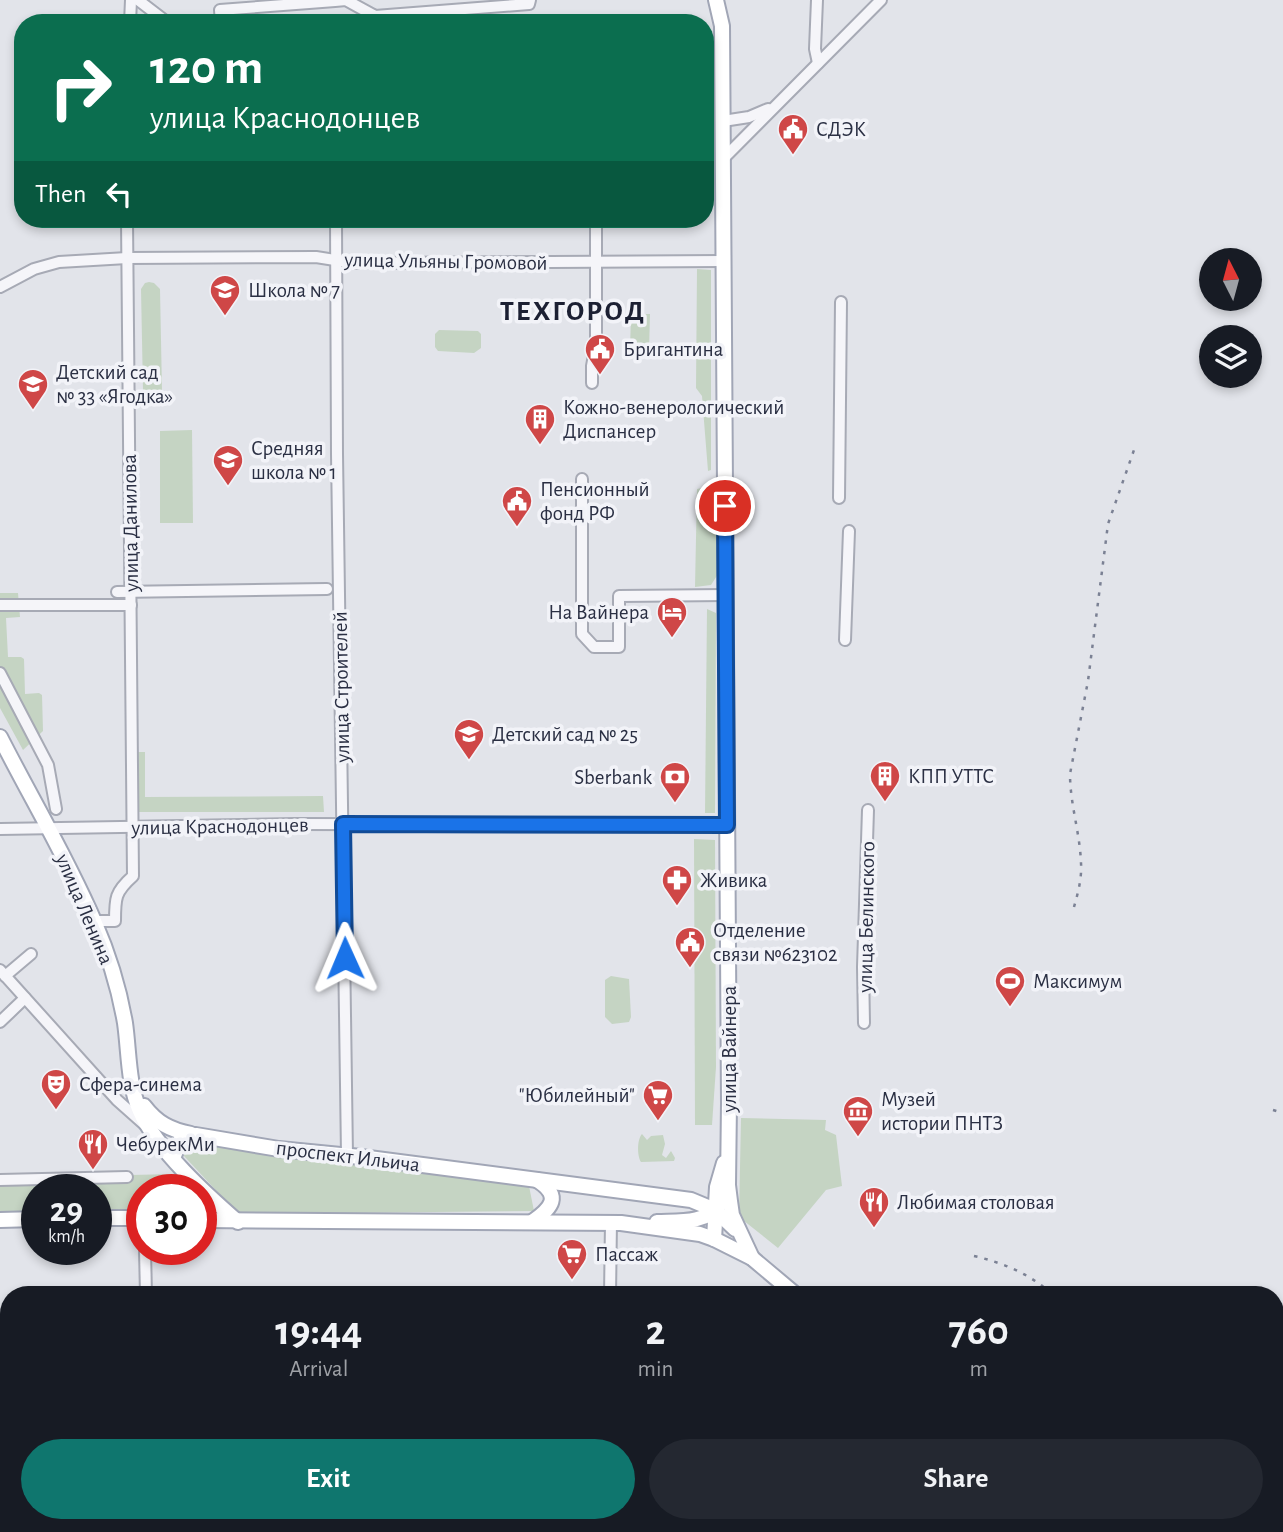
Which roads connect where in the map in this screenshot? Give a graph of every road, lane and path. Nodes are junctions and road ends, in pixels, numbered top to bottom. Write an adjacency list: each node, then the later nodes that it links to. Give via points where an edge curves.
1 (138, 0): 7 (street)
2 (530, 0): 10 (street, via 529,4)
3 (716, 0): 11 (main road, улица Вайнера)
4 (722, 0): 11 (street, улица Вайнера)
5 (817, 0): 12 (street)
6 (881, 0): 12 (street)
7 (156, 14)
8 (220, 14): 9 (street, via 220,10 346,0)
9 (371, 14)
10 (401, 14)
11 (722, 26): 14 (main road, улица Вайнера)
12 (818, 63): 13 (street)
13 (774, 107): 14 (street); 15 (street)
14 (723, 121): 15 (main road, улица Вайнера)
15 (722, 160): 21 (main road, улица Вайнера)
16 (127, 228): 19 (street, улица Данилова)
17 (336, 228): 20 (street, улица Строителей)
18 (596, 228): 22 (street)
19 (127, 258): 20 (street, улица Ульяны Громовой); 23 (street, улица Ульяны Громовой, via 52,263); 33 (street, улица Данилова)
20 (336, 260): 22 (street, улица Ульяны Громовой); 31 (street, улица Строителей)
21 (723, 261): 22 (street, улица Ульяны Громовой); 32 (main road, улица Вайнера)
22 (596, 262): 25 (street)
23 (0, 287)
24 (841, 302): 27 (street)
25 (592, 383)
26 (582, 479): 32 (street, via 582,634 594,647 619,647 619,596)
27 (839, 498)
28 (849, 531): 35 (street)
29 (327, 589): 33 (street)
30 (117, 592): 33 (street)
31 (339, 594): 33 (street); 40 (street, улица Строителей)
32 (726, 595): 41 (main road, улица Вайнера)
33 (131, 597): 34 (street); 42 (street, улица Данилова)
34 (0, 605)
35 (845, 640)
36 (0, 673): 38 (street, via 48,765)
37 (0, 737): 44 (main road, улица Ленина)
38 (56, 810)
39 (868, 810): 50 (street, улица Белинского)
40 (343, 824): 41 (street, улица Краснодонцев); 42 (street, улица Краснодонцев); 55 (street, улица Строителей)
41 (727, 825): 54 (main road, улица Вайнера)
42 (134, 827): 44 (street, улица Краснодонцев); 45 (street, улица Данилова, via 132,876 119,888 115,921)
43 (0, 829): 44 (street, улица Краснодонцев)
44 (50, 829): 45 (main road, улица Ленина)
45 (94, 921): 51 (main road, улица Ленина, via 119,992)
46 (31, 954): 47 (street)
47 (3, 973): 48 (street, улица Ленина)
48 (25, 998): 49 (street); 52 (street, улица Ленина, via 117,1100)
49 (0, 1022)
50 (864, 1023)
51 (135, 1094): 52 (main road, улица Ленина); 53 (main road, via 156,1120 173,1131)
52 (151, 1130): 56 (main road, улица Ленина)
53 (195, 1135): 55 (main road, проспект Ильича); 56 (main road, via 181,1139)
54 (726, 1154): 61 (main road, улица Вайнера); 62 (main road, via 706,1188); 64 (main road, улица Вайнера)
55 (347, 1155): 59 (main road, проспект Ильича)
56 (173, 1158): 57 (main road, улица Ленина)
57 (187, 1174)
58 (126, 1177): 60 (street)
59 (536, 1179): 62 (main road, проспект Ильича); 69 (main road, via 551,1193 553,1203)
60 (0, 1180)
61 (728, 1185): 64 (main road); 72 (main road, улица Вайнера, via 732,1214)
62 (691, 1200): 64 (main road, проспект Ильича)
63 (217, 1204): 68 (main road, улица Ленина)
64 (715, 1210): 70 (main road, via 697,1220); 71 (main road, улица Вайнера); 72 (main road, проспект Ильича, via 733,1226)
65 (21, 1219): 66 (main road)
66 (0, 1220)
67 (217, 1221): 68 (main road)
68 (238, 1222): 69 (main road)
69 (532, 1222): 70 (main road)
70 (616, 1223): 71 (main road); 75 (street)
71 (714, 1239): 72 (main road)
72 (752, 1258): 76 (main road)
73 (145, 1265): 74 (street)
74 (146, 1286)
75 (611, 1286)
76 (785, 1286)

